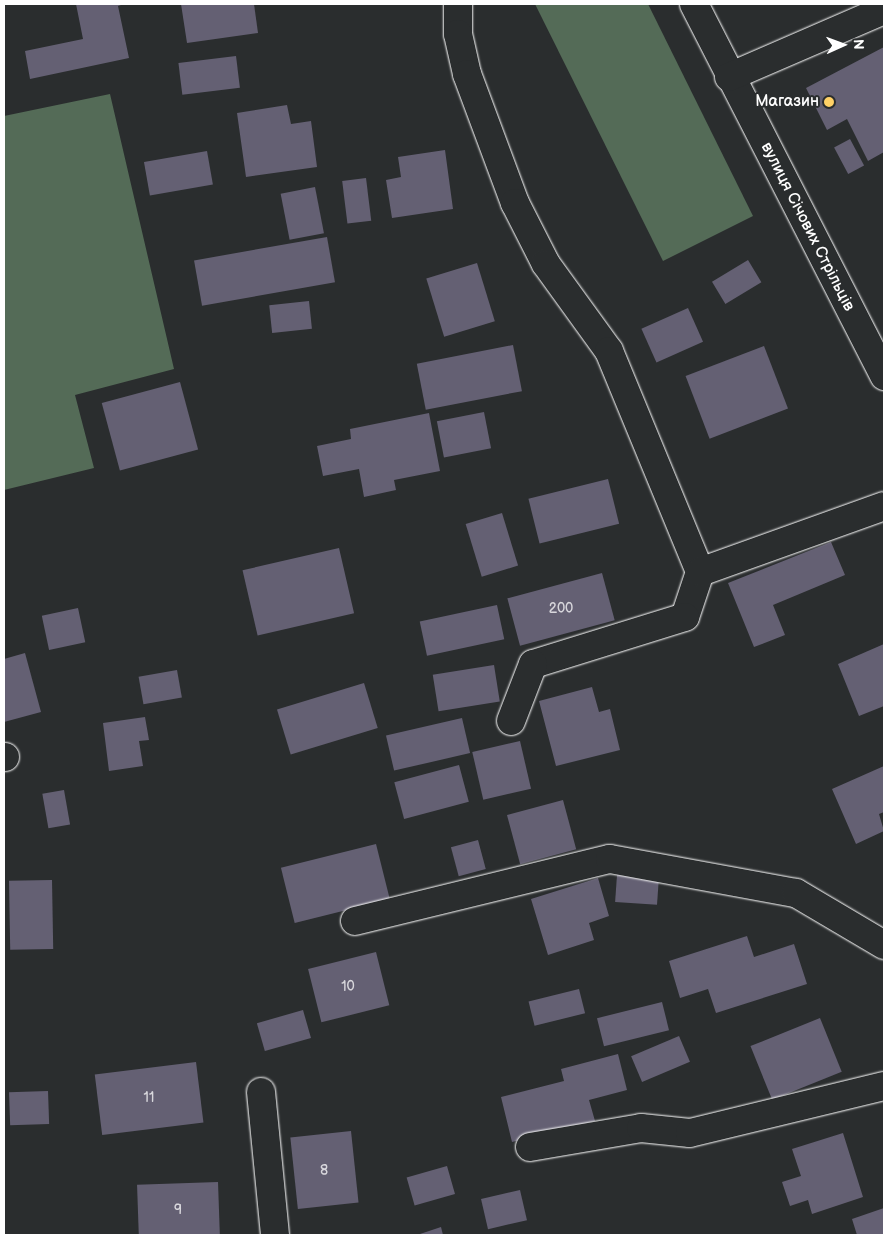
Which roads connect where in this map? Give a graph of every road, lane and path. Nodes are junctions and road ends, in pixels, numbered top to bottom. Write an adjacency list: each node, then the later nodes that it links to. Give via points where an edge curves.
1 (458, 4): 7 (street, via 458,34 467,74 515,203 546,264 610,351)
2 (694, 4): 4 (street, вулиця Січових Стрільців)
3 (884, 10): 4 (street)
4 (729, 77): 5 (street, вулиця Січових Стрільців)
5 (884, 376)
6 (884, 506): 7 (street)
7 (700, 572): 8 (street, via 685,617 533,664)
8 (510, 721)
9 (355, 921): 10 (street, via 610,859 796,893)
10 (884, 945)
11 (884, 1086): 13 (street, via 690,1133 641,1128)
12 (260, 1092): 14 (street)
13 (530, 1147)
14 (275, 1235)

